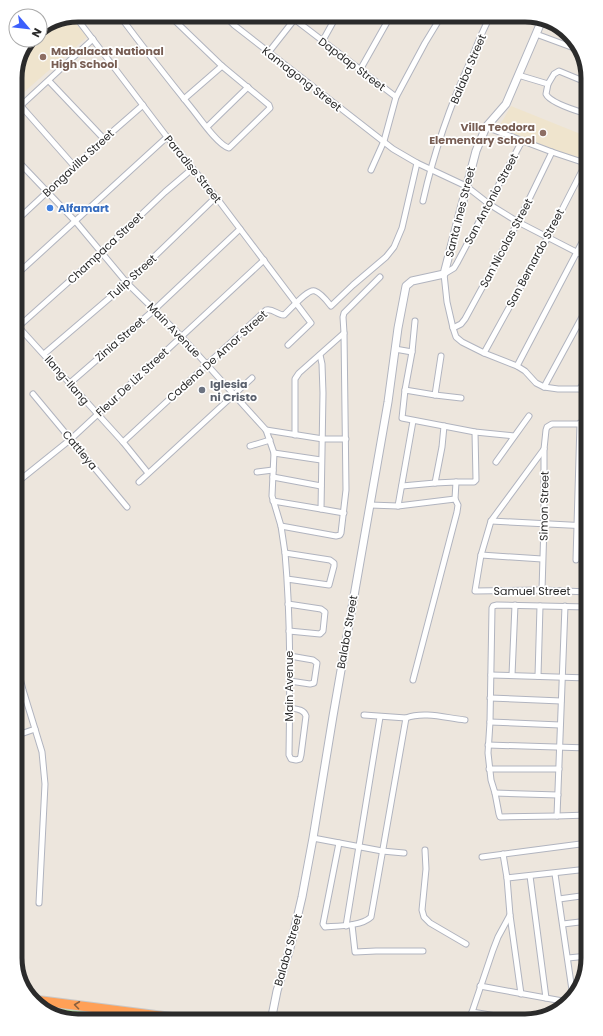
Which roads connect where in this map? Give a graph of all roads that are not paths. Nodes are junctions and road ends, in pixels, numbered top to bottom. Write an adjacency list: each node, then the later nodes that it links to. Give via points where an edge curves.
1 (80, 22): 13 (street, Paradise Street)
2 (124, 22): 25 (street)
3 (176, 22): 17 (street)
4 (231, 22): 16 (street, Kamagong Street)
5 (292, 22): 16 (street)
6 (297, 22): 14 (street, Dapdap Street)
7 (333, 22): 14 (street)
8 (387, 22): 18 (street)
9 (438, 22): 24 (street)
10 (488, 22): 42 (street, Balaba Street, via 440,135)
11 (540, 24): 12 (street, Santa Ines Street)
12 (536, 34): 15 (street); 19 (street, Santa Ines Street)
13 (93, 39): 21 (street); 27 (street, Paradise Street)
14 (322, 42): 18 (street, Dapdap Street)
15 (572, 47)
16 (268, 53): 34 (street, Kamagong Street)
17 (222, 66): 23 (street); 25 (street)
18 (360, 70): 24 (street, Dapdap Street)
19 (518, 75): 22 (street); 31 (street, Santa Ines Street, via 506,104)
20 (581, 80): 22 (street, via 559,72 554,74)
21 (49, 81): 26 (street); 33 (street)
22 (548, 84): 29 (street, via 546,94 549,98 571,109)
23 (248, 87): 30 (street); 30 (street, via 269,105 268,110 229,148 225,147)
24 (396, 97): 34 (street)
25 (184, 99): 30 (street)
26 (22, 104)
27 (143, 105): 32 (street, Paradise Street); 33 (street, Bongavilla Street)
28 (22, 108): 40 (street)
29 (581, 110)
30 (207, 127)
31 (486, 128): 35 (street); 45 (street, Santa Ines Street)
32 (167, 137): 41 (street, Paradise Street); 51 (street)
33 (104, 139): 40 (street, Bongavilla Street)
34 (384, 141): 38 (street, Kamagong Street); 43 (street)
35 (522, 141): 36 (street); 49 (street, San Antonio Street)
36 (552, 152): 37 (street); 52 (street, San Nicolas Street)
37 (581, 162)
38 (417, 163): 42 (street, Kamagong Street); 64 (street, via 402,228 390,252 331,306 315,291 310,290)
39 (22, 165): 46 (street, Main Avenue)
40 (75, 167): 46 (street, Bongavilla Street)
41 (192, 169): 47 (street, Paradise Street); 57 (street, Champaca Street)
42 (430, 169): 45 (street, Kamagong Street); 48 (street, Balaba Street)
43 (371, 170)
44 (581, 175): 54 (street, San Bernardo Street)
45 (466, 186): 49 (street, Kamagong Street); 61 (street, Santa Ines Street)
46 (47, 192): 50 (street, Bongavilla Street); 51 (street, Main Avenue)
47 (216, 197): 53 (street, Paradise Street); 63 (street, Tulip Street)
48 (423, 201)
49 (489, 204): 52 (street, Kamagong Street); 61 (street, San Antonio Street, via 454,268)
50 (22, 216)
51 (76, 222): 57 (street, Main Avenue); 60 (street)
52 (518, 222): 54 (street, Kamagong Street); 69 (street, San Nicolas Street, via 465,320)
53 (240, 229): 59 (street, Paradise Street); 65 (street, Zinia Street)
54 (548, 237): 56 (street, Kamagong Street); 76 (street, San Bernardo Street)
55 (581, 243): 56 (street)
56 (577, 251): 58 (street, Kamagong Street); 81 (street)
57 (102, 252): 63 (street, Main Avenue); 67 (street, Champaca Street)
58 (581, 254)
59 (264, 260): 64 (street, Paradise Street); 72 (street, Fleur De Liz Street)
60 (22, 270)
61 (444, 274): 69 (street, Santa Ines Street); 74 (street, Balaba Street, via 408,283)
62 (380, 277): 71 (street, via 344,313)
63 (128, 283): 65 (street, Main Avenue); 77 (street, Tulip Street)
64 (297, 303): 73 (street, Paradise Street, via 311,323); 80 (street, Cadena De Amor Street, via 284,315 266,310)
65 (154, 310): 72 (street, Main Avenue); 83 (street, Zinia Street)
66 (581, 319): 84 (street)
67 (22, 321)
68 (415, 321): 75 (street)
69 (453, 328): 76 (street, via 456,337 462,342)
70 (22, 330): 77 (street, Ilang-Ilang)
71 (344, 332): 78 (street); 102 (street)
72 (181, 336): 80 (street, Main Avenue); 91 (street, Fleur De Liz Street)
73 (288, 345)
74 (395, 349): 75 (street); 122 (street, Balaba Street)
75 (412, 352): 86 (street)
76 (484, 353): 81 (street)
77 (44, 354): 83 (street, Ilang-Ilang)
78 (320, 355): 98 (street, via 295,378); 100 (street)
79 (441, 356): 89 (street)
80 (206, 364): 88 (street, Main Avenue); 104 (street, Cadena De Amor Street)
81 (516, 366): 84 (street)
82 (252, 378): 88 (street)
83 (70, 383): 91 (street, Ilang-Ilang)
84 (544, 388): 85 (street)
85 (580, 389)
86 (405, 390): 89 (street); 93 (street, via 401,416)
87 (33, 394): 101 (street, Cattleya)
88 (234, 395): 96 (street, Main Avenue); 112 (street)
89 (435, 395): 90 (street)
90 (461, 398)
91 (97, 415): 101 (street, Fleur De Liz Street); 104 (street, Ilang-Ilang)
92 (529, 416): 99 (street)
93 (413, 421): 95 (street); 119 (street)
94 (580, 423): 106 (street, Simon Street, via 552,424 547,427); 129 (street)
95 (444, 426): 97 (street); 117 (street)
96 (266, 430): 98 (street); 103 (street, Main Avenue)
97 (475, 432): 99 (street); 116 (street, via 476,480)
98 (295, 435): 100 (street)
99 (514, 436): 109 (street)
100 (323, 438): 102 (street); 108 (street)
101 (71, 439): 114 (street, Fleur De Liz Street); 124 (street, Cattleya)
102 (346, 439): 126 (street)
103 (270, 440): 105 (street); 107 (street, Main Avenue)
104 (123, 442): 112 (street, Ilang-Ilang)
105 (250, 446)
106 (544, 449): 127 (street); 128 (street, Simon Street)
107 (274, 453): 108 (street); 110 (street, Main Avenue)
108 (321, 460): 118 (street)
109 (496, 462)
110 (273, 470): 111 (street); 113 (street, Main Avenue)
111 (257, 472)
112 (148, 473): 115 (street)
113 (273, 477): 118 (street); 121 (street, Main Avenue)
114 (22, 478)
115 (139, 482)
116 (456, 482): 117 (street); 120 (street)
117 (435, 483): 119 (street)
118 (321, 486): 125 (street)
119 (402, 486): 123 (street)
120 (455, 500): 123 (street); 151 (street, via 458,505 457,512)
121 (273, 501): 125 (street); 131 (street, Main Avenue)
122 (370, 505): 123 (street); 174 (street, Balaba Street)
123 (398, 506)
124 (127, 507)
125 (321, 509): 126 (street)
126 (344, 513): 131 (street, via 341,533 338,536)
127 (491, 521): 128 (street); 133 (street)
128 (544, 524): 129 (street); 134 (street, Simon Street)
129 (577, 525): 130 (street); 135 (street)
130 (581, 525)
131 (281, 526): 132 (street, Main Avenue)
132 (285, 552): 136 (street, Main Avenue); 136 (street, via 333,561 334,566 331,583 327,585)
133 (481, 555): 134 (street); 137 (street, Samuel Street, via 475,591)
134 (542, 559): 137 (street, Simon Street)
135 (576, 560)
136 (287, 579): 139 (street, Main Avenue)
137 (542, 590): 138 (street, Samuel Street)
138 (581, 592)
139 (288, 604): 144 (street, Main Avenue); 144 (street, via 321,609 325,612 320,634)
140 (515, 605): 141 (street); 146 (street, via 497,605 492,608); 147 (street)
141 (540, 606): 142 (street); 148 (street)
142 (565, 606): 143 (street); 149 (street)
143 (581, 607)
144 (289, 631): 145 (street, Main Avenue)
145 (290, 656): 152 (street, Main Avenue); 152 (street, via 317,663 314,683)
146 (491, 675): 147 (street); 154 (street)
147 (512, 675): 148 (street)
148 (538, 676): 149 (street)
149 (562, 677): 150 (street); 155 (street)
150 (581, 678)
151 (413, 680)
152 (290, 681): 156 (street, Main Avenue)
153 (22, 686): 163 (street)
154 (490, 698): 155 (street); 161 (street)
155 (561, 701): 162 (street)
156 (290, 708): 156 (street, Main Avenue, via 289,755 293,760 299,760 306,716 303,710)
157 (364, 715): 158 (street)
158 (380, 717): 159 (street); 177 (street)
159 (406, 718): 160 (street, via 422,715); 179 (street)
160 (465, 720)
161 (490, 722): 162 (street); 165 (street)
162 (560, 725): 166 (street)
163 (35, 729): 164 (street); 189 (street, via 42,752 45,784)
164 (22, 734)
165 (488, 745): 166 (street); 168 (street)
166 (560, 747): 167 (street); 169 (street)
167 (581, 748)
168 (489, 769): 169 (street); 170 (street)
169 (559, 770): 171 (street)
170 (495, 792): 171 (street); 173 (street, via 500,817)
171 (558, 795): 173 (street)
172 (581, 815): 173 (street)
173 (557, 816)
174 (313, 838): 175 (street); 207 (street, Balaba Street, via 302,897)
175 (339, 843): 177 (street); 194 (street, via 324,926)
176 (581, 844): 181 (street)
177 (359, 846): 179 (street); 194 (street)
178 (425, 850): 195 (street, via 426,869 422,902 424,917)
179 (382, 851): 180 (street); 193 (street, via 371,917)
180 (404, 853)
181 (503, 854): 182 (street); 186 (street)
182 (482, 857)
183 (581, 870): 184 (street)
184 (555, 874): 185 (street); 188 (street)
185 (530, 876): 186 (street); 202 (street)
186 (507, 878): 190 (street)
187 (581, 896): 188 (street)
188 (559, 899): 192 (street)
189 (39, 903)
190 (510, 915): 199 (street, via 498,937); 201 (street)
191 (581, 922): 192 (street)
192 (563, 924): 198 (street)
193 (352, 925): 194 (street); 196 (street, via 355,952)
194 (346, 926)
195 (466, 944)
196 (424, 951)
197 (581, 957): 198 (street)
198 (568, 958): 200 (street)
199 (480, 986): 201 (street); 205 (street)
200 (572, 989)
201 (521, 994): 202 (street)
202 (546, 998): 204 (street)
203 (42, 1001): 206 (highway, one-way to 203)
204 (561, 1001)
205 (472, 1012): 208 (street)
206 (144, 1014)
207 (273, 1014)
208 (484, 1014)

